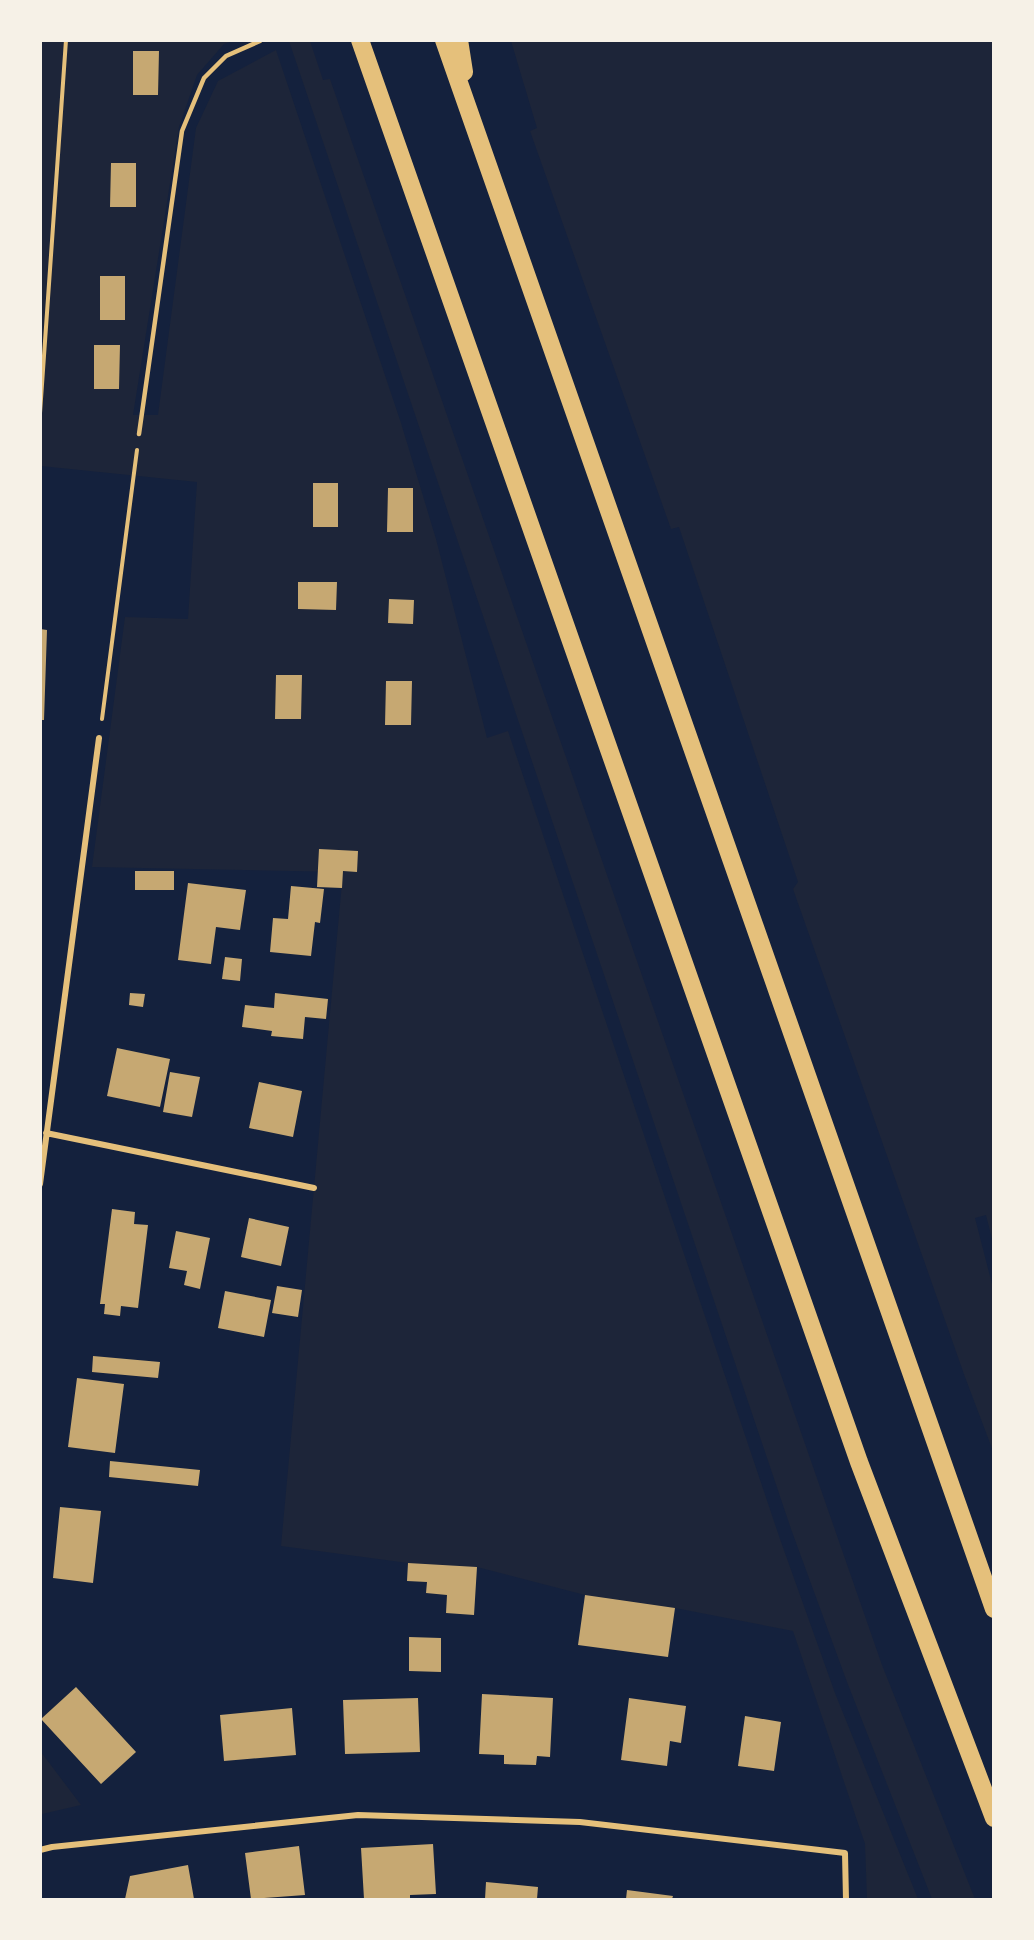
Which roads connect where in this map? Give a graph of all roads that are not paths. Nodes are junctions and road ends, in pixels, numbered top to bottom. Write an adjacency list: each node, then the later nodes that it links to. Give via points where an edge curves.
1 (360, 40): 12 (highway, via 859,1462)
2 (444, 40): 5 (highway)
3 (459, 40): 5 (highway)
4 (260, 41): 6 (lane, via 226,56 204,78 182,130)
5 (473, 124): 11 (highway)
6 (139, 434)
7 (99, 738): 8 (street)
8 (46, 1133): 9 (street); 10 (street)
9 (40, 1184)
10 (314, 1188)
11 (993, 1609)
12 (993, 1818)
13 (40, 1850): 14 (street, via 358,1815 580,1822 845,1853)
14 (846, 1899)

